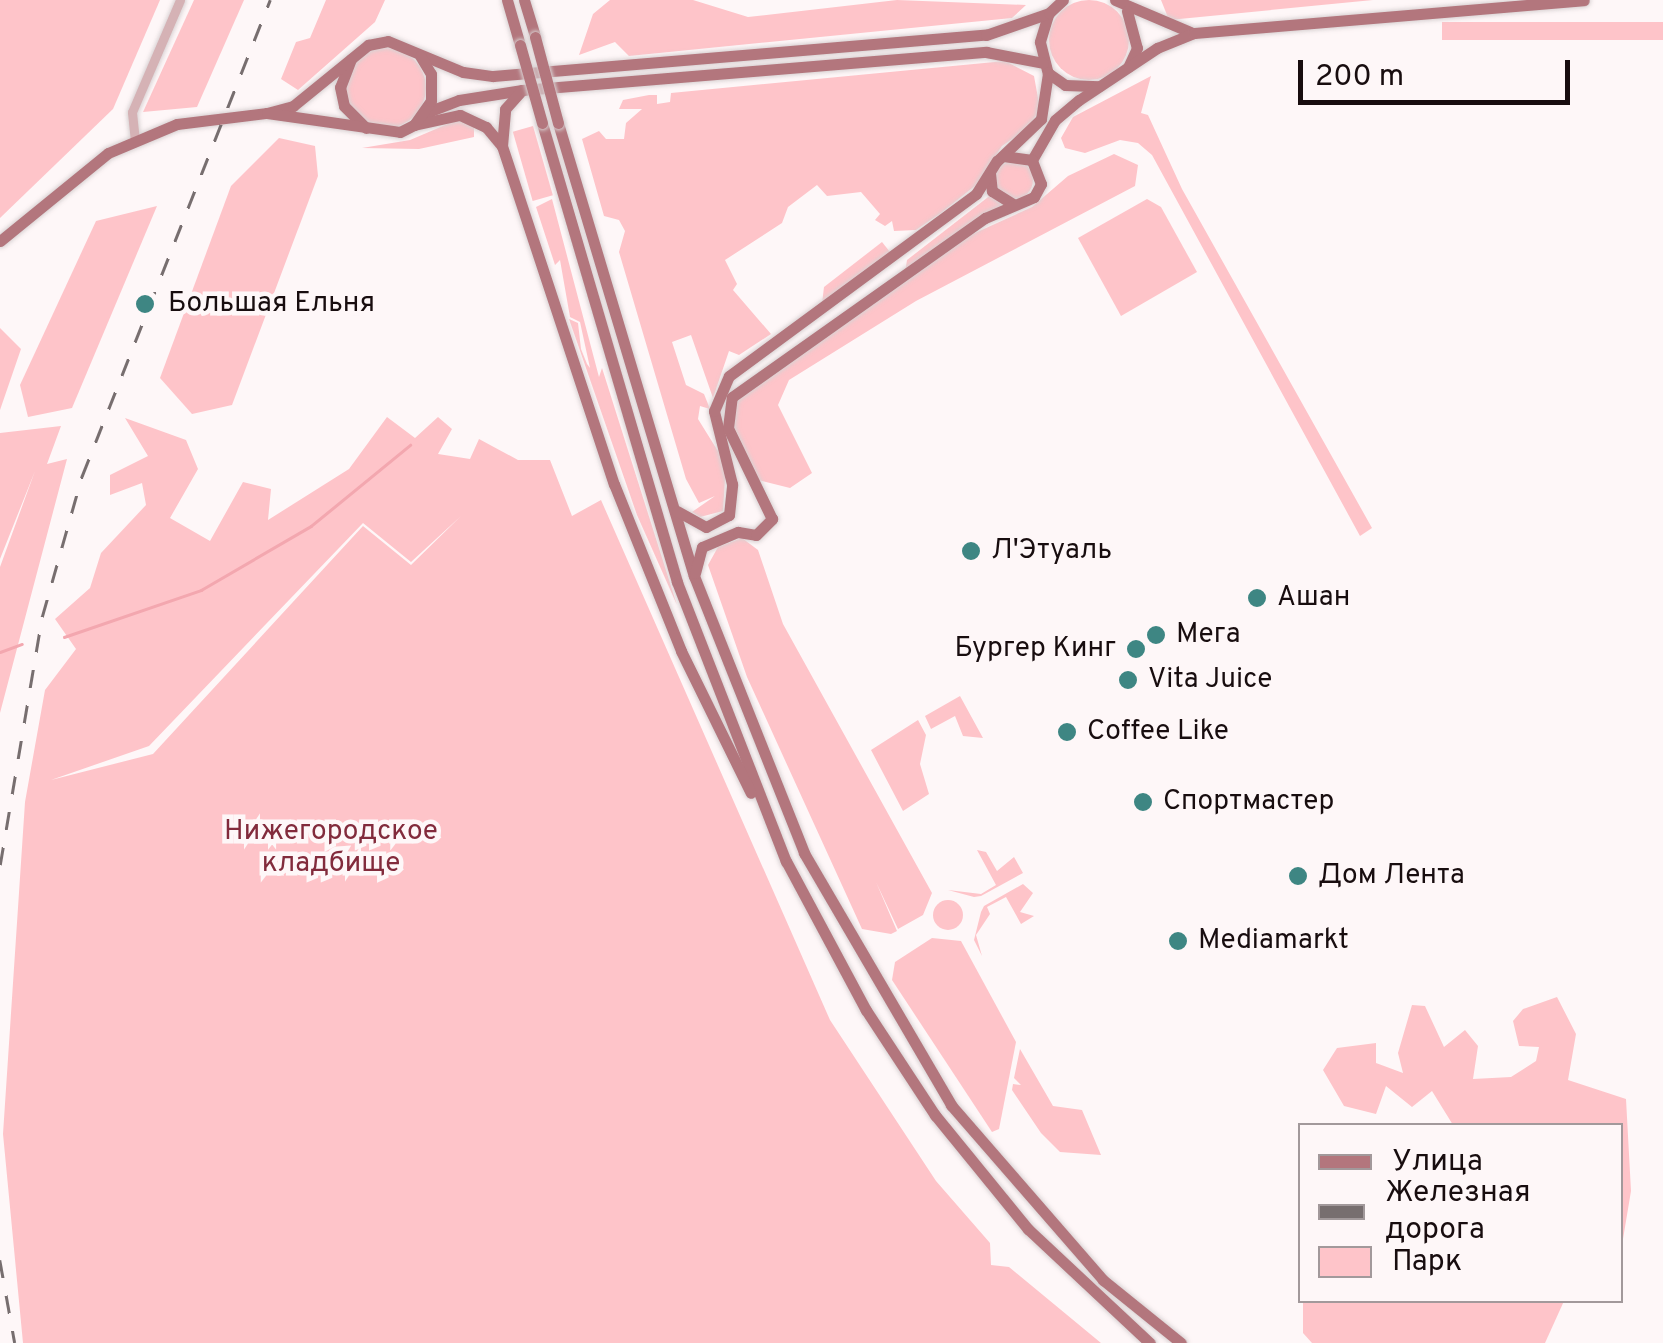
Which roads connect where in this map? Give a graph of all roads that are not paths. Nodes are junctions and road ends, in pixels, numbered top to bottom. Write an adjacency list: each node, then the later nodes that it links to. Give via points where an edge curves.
1 (180, 0): 19 (street, via 132,112)
2 (507, 0): 31 (main road, bridge, via 676,582)
3 (524, 0): 27 (main road, bridge)
4 (1063, 0): 7 (main road)
5 (1584, 0): 8 (main road)
6 (1119, 3): 8 (main road); 12 (main road, via 1138,48)
7 (1049, 13): 9 (main road, via 986,35 493,76); 11 (main road, via 1040,42)
8 (1194, 33): 12 (main road, via 1157,48)
9 (417, 53): 10 (main road, via 388,41); 16 (main road, via 433,87)
10 (353, 56): 15 (main road, via 308,96); 18 (main road, via 342,74 344,106)
11 (1046, 68): 13 (main road, via 1085,89); 14 (main road, via 986,52); 21 (main road, via 1040,119)
12 (1122, 75): 13 (main road)
13 (1108, 84): 22 (main road, via 1055,120)
14 (522, 90): 16 (main road); 20 (main road, via 506,109)
15 (267, 113): 18 (main road); 19 (main road, via 177,124)
16 (425, 113): 17 (main road)
17 (414, 125): 18 (main road); 20 (main road, via 460,115 486,127)
18 (371, 131)
19 (135, 141): 25 (main road, via 71,177)
20 (502, 146): 31 (main road, via 614,484 681,651)
21 (1003, 156): 22 (main road); 23 (main road)
22 (1032, 160): 24 (main road, via 1040,171 1037,193)
23 (990, 173): 24 (main road, via 997,198); 28 (main road, via 947,217 729,376 714,411)
24 (1014, 205): 26 (main road, via 985,218 732,397 728,428)
25 (0, 241)
26 (757, 494): 28 (main road); 29 (main road, via 772,511 768,526 756,535)
27 (673, 508): 28 (main road, via 686,522 706,527); 30 (main road)
28 (731, 509): 29 (main road)
29 (738, 532): 30 (main road, via 702,547)
30 (694, 576): 33 (main road, via 804,853 914,1050 1044,1218 1102,1280)
31 (776, 838): 32 (main road, via 849,980 935,1115 1028,1229)
32 (1150, 1343)
33 (1181, 1343)

